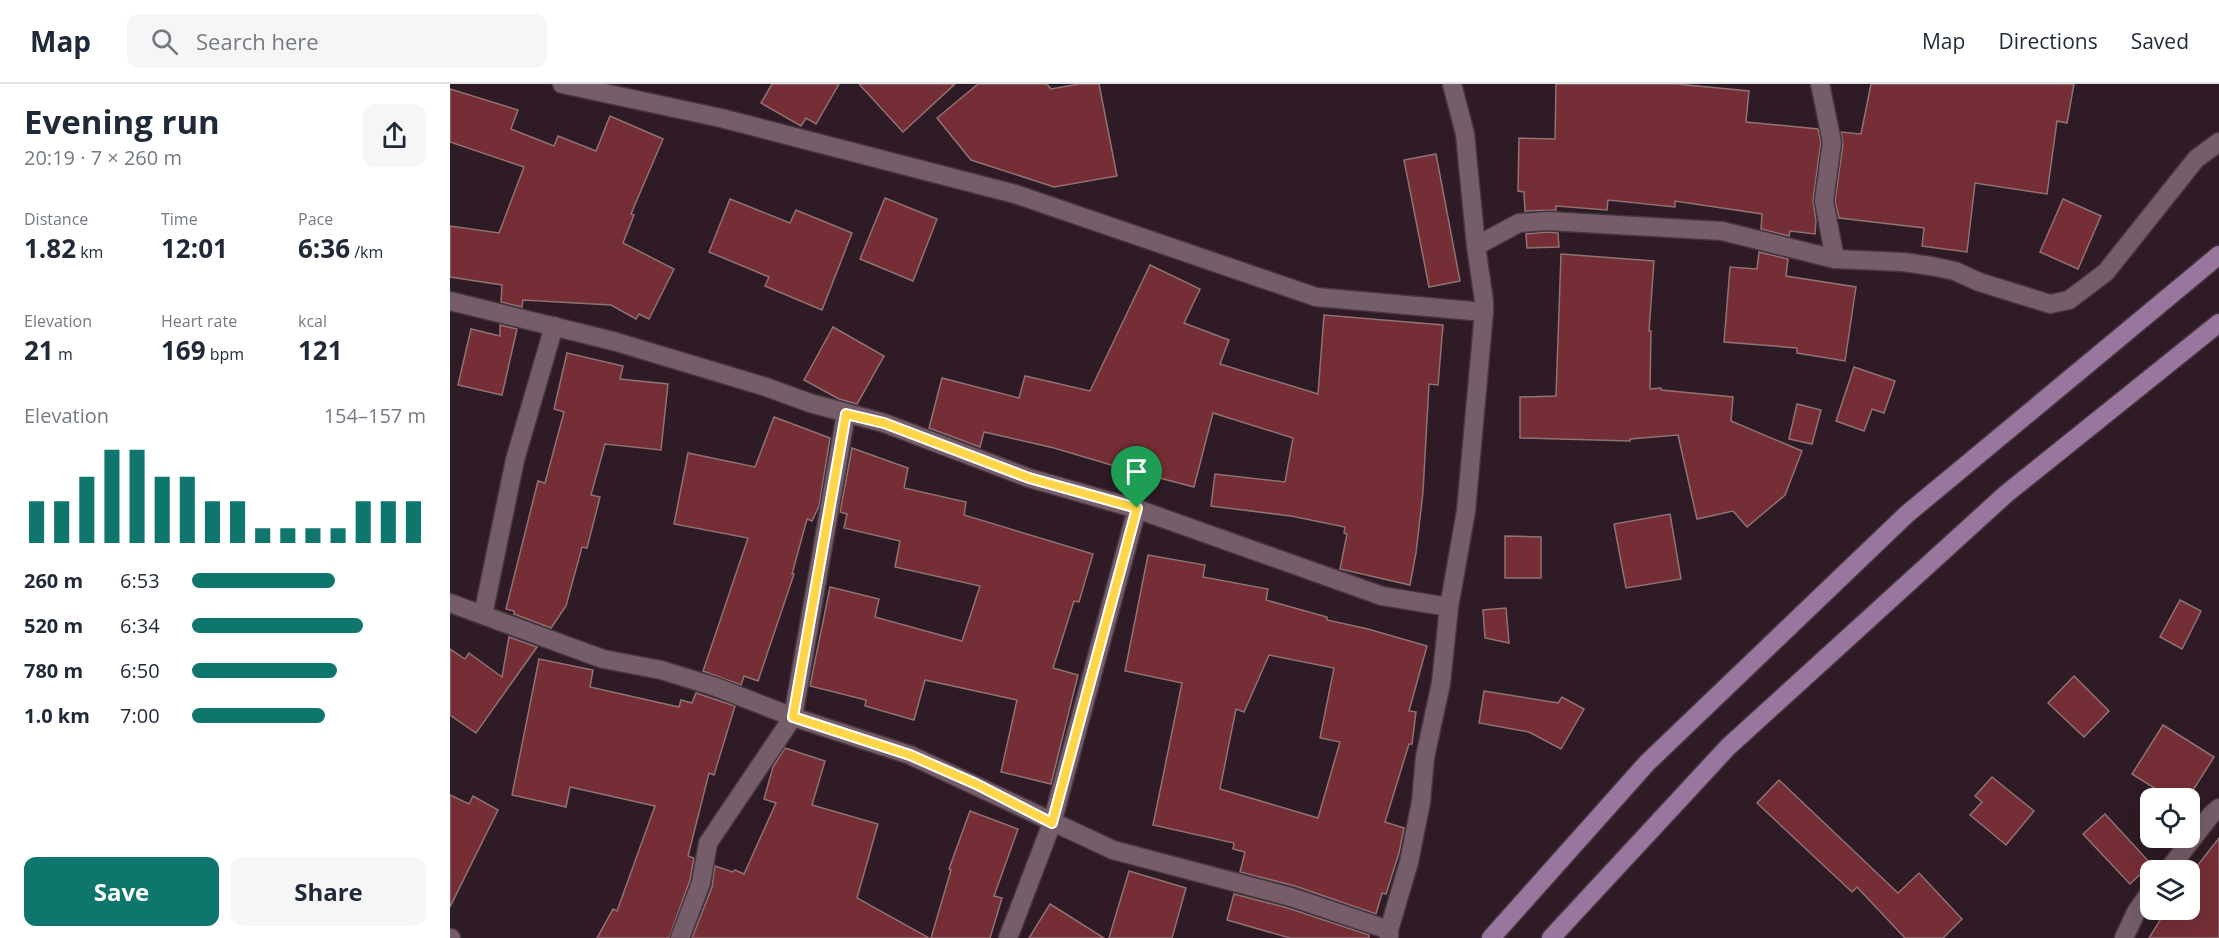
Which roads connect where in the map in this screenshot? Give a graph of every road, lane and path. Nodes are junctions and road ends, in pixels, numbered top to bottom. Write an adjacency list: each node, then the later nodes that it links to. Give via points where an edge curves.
1 (562, 84): 9 (street, via 721,118 1015,194 1316,297)
2 (1452, 84): 5 (street, via 1465,134)
3 (1820, 84): 7 (street, via 1832,142 1824,201)
4 (2219, 142): 7 (street, via 2196,159 2106,272 2068,300 2050,304 1931,266)
5 (1476, 246): 7 (street, via 1519,223 1548,221 1722,231); 9 (street)
6 (2219, 255): 25 (main road, via 1907,514 1647,763)
7 (1834, 260)
8 (450, 301): 11 (street)
9 (1484, 312): 15 (street, via 1466,511)
10 (2219, 323): 26 (main road, via 2006,494 1728,747)
11 (554, 326): 12 (street); 16 (street, via 515,460)
12 (846, 414): 13 (street, via 884,423 1029,478); 17 (street)
13 (1137, 508): 15 (street, via 1382,596); 19 (street)
14 (450, 603): 16 (street)
15 (1449, 607): 22 (street, via 1421,802)
16 (483, 615): 17 (street, via 603,659 672,673 716,687)
17 (793, 717): 19 (street, via 910,755); 23 (street, via 708,843 702,883)
18 (2219, 808): 20 (street)
19 (1052, 823): 22 (street, via 1113,850 1291,897); 24 (street)
20 (2176, 860)
21 (2140, 906): 27 (street)
22 (1389, 934)
23 (680, 938)
24 (1008, 938)
25 (1491, 938)
26 (1551, 938)
27 (2124, 938)

